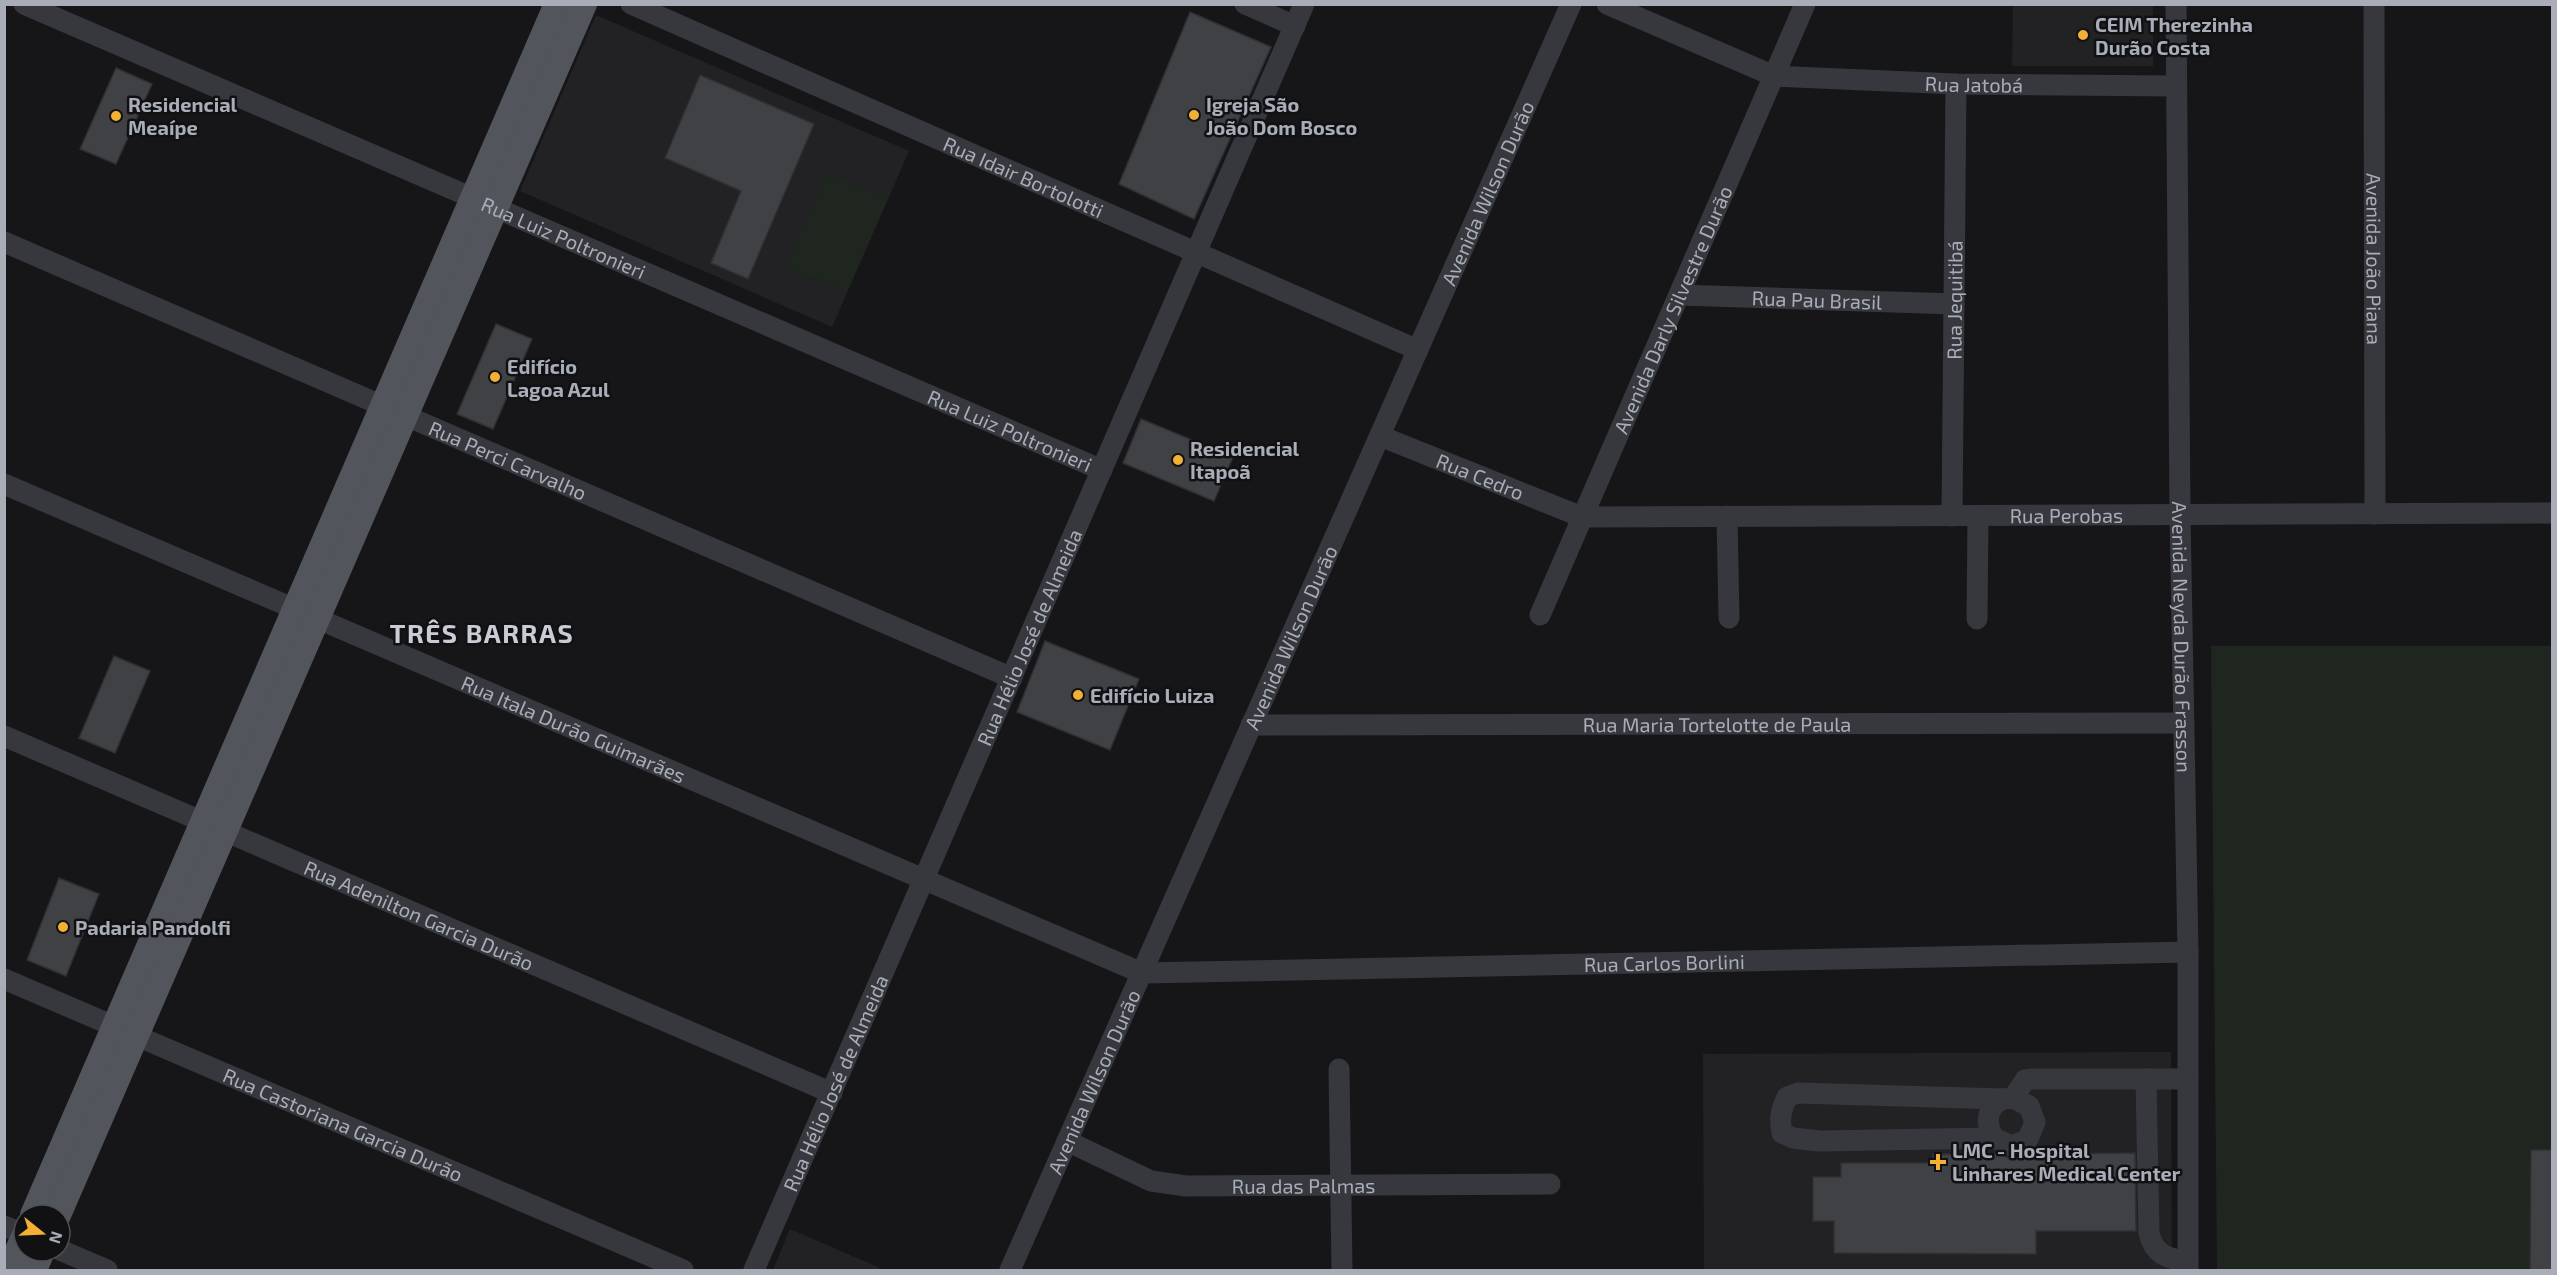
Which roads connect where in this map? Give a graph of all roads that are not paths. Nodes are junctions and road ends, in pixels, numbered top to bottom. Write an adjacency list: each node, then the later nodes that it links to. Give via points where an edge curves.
1 (24, 4): 16 (street, Rua Luiz Poltronieri)
2 (557, 4): 16 (main road)
3 (584, 4): 16 (main road)
4 (631, 4): 18 (street, Rua Idair Bortolotti)
5 (1245, 4): 12 (street)
6 (1304, 4): 12 (street, Rua Hélio José de Almeida)
7 (1571, 4): 21 (street, Avenida Wilson Durão)
8 (1607, 4): 13 (street)
9 (1805, 4): 13 (street, Avenida Darly Silvestre Durão)
10 (2176, 4): 15 (street, Avenida Neyda Durão Frasson)
11 (2374, 4): 27 (street, Avenida João Piana)
12 (1295, 26): 18 (street, Rua Hélio José de Almeida)
13 (1774, 76): 14 (street, Rua Jatobá); 19 (street, Avenida Darly Silvestre Durão)
14 (1956, 84): 15 (street, Rua Jatobá); 20 (street, Rua Jequitibá)
15 (2176, 86): 28 (street, Avenida Neyda Durão Frasson)
16 (484, 203): 22 (main road); 24 (street, Rua Luiz Poltronieri)
17 (4, 242): 22 (street, Rua Perci Carvalho)
18 (1197, 253): 21 (street, Rua Idair Bortolotti); 24 (street, Rua Hélio José de Almeida)
19 (1678, 295): 20 (street, Rua Pau Brasil); 32 (street, Avenida Darly Silvestre Durão)
20 (1954, 304): 30 (street, Rua Jequitibá)
21 (1418, 350): 23 (street, Avenida Wilson Durão)
22 (394, 411): 33 (main road); 37 (street, Rua Perci Carvalho)
23 (1380, 436): 32 (street, Rua Cedro); 39 (street, Avenida Wilson Durão)
24 (1102, 470): 37 (street, Rua Hélio José de Almeida)
25 (4, 484): 33 (street, Rua Itala Durão Guimarães)
26 (2553, 513): 27 (street, Rua Perobas)
27 (2375, 514): 28 (street, Rua Perobas)
28 (2180, 515): 31 (street, Rua Perobas); 38 (street, Avenida Neyda Durão Frasson)
29 (1727, 516): 30 (street, Rua Perobas); 32 (street, Rua Perobas); 35 (street)
30 (1952, 516): 31 (street, Rua Perobas)
31 (1978, 516): 36 (street)
32 (1582, 517): 34 (street, Avenida Darly Silvestre Durão)
33 (306, 614): 41 (main road); 42 (street, Rua Itala Durão Guimarães)
34 (1540, 615)
35 (1728, 618)
36 (1977, 619)
37 (1012, 678): 42 (street, Rua Hélio José de Almeida)
38 (2184, 723): 39 (street, Rua Maria Tortelotte de Paula); 43 (street, Avenida Neyda Durão Frasson)
39 (1251, 725): 44 (street, Avenida Wilson Durão)
40 (4, 736): 41 (street, Rua Adenilton Garcia Durão)
41 (214, 826): 46 (main road); 50 (street, Rua Adenilton Garcia Durão)
42 (924, 879): 44 (street, Rua Itala Durão Guimarães); 50 (street, Rua Hélio José de Almeida)
43 (2188, 952): 44 (street, Rua Carlos Borlini); 49 (street, Avenida Neyda Durão Frasson)
44 (1142, 973): 53 (street, Avenida Wilson Durão)
45 (4, 979): 46 (street, Rua Castoriana Garcia Durão)
46 (126, 1031): 56 (main road); 57 (main road); 61 (street, Rua Castoriana Garcia Durão)
47 (1339, 1069): 55 (street)
48 (2146, 1078): 49 (street); 51 (street, via 2025,1080); 59 (street, via 2152,1245 2161,1255)
49 (2188, 1079): 59 (street, Avenida Neyda Durão Frasson)
50 (832, 1093): 62 (street, Rua Hélio José de Almeida)
51 (2008, 1099): 52 (street, via 1995,1104 1988,1117); 52 (street, via 2029,1106 2035,1122 2032,1133 2012,1146); 52 (street, via 1798,1093 1787,1097 1779,1120 1782,1133 1820,1142)
52 (1994, 1138)
53 (1067, 1141): 55 (street, Rua das Palmas, via 1151,1181 1186,1186); 63 (street, Avenida Wilson Durão)
54 (1550, 1184): 55 (street, Rua das Palmas)
55 (1342, 1186): 64 (street)
56 (39, 1203)
57 (62, 1203)
58 (72, 1255): 60 (street)
59 (2188, 1265)
60 (107, 1270)
61 (683, 1270)
62 (754, 1270)
63 (1010, 1270)
64 (1342, 1270)

